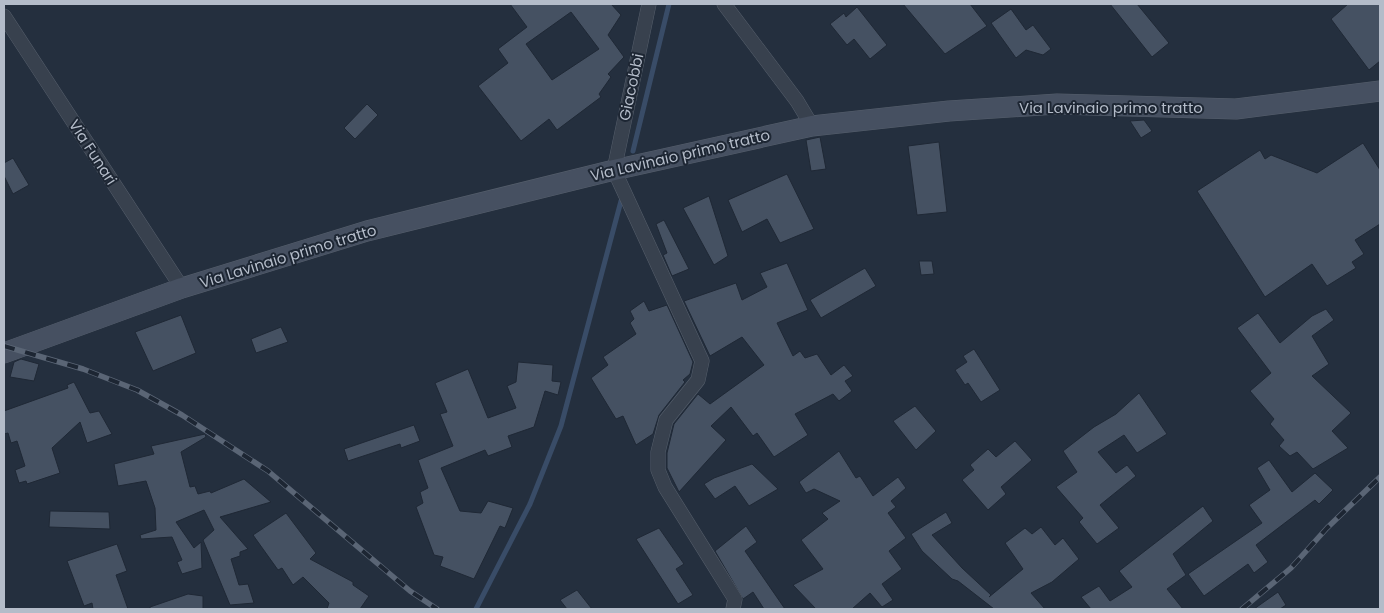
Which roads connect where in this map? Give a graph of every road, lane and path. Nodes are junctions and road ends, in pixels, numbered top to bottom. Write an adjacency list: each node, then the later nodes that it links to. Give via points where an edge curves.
1 (649, 4): 6 (street, Giacobbi)
2 (724, 4): 5 (street)
3 (4, 16): 7 (street, Via Funari)
4 (1380, 92): 5 (street, Via Lavinaio primo tratto, via 1236,109 1057,104 948,111)
5 (812, 126): 6 (street, Via Lavinaio primo tratto)
6 (614, 170): 7 (street, Via Lavinaio primo tratto, via 366,231); 9 (street, via 702,361 698,380 666,420 658,452 658,470 665,487 735,599)
7 (182, 288): 8 (street, Via Lavinaio primo tratto)
8 (4, 353)
9 (733, 609)

